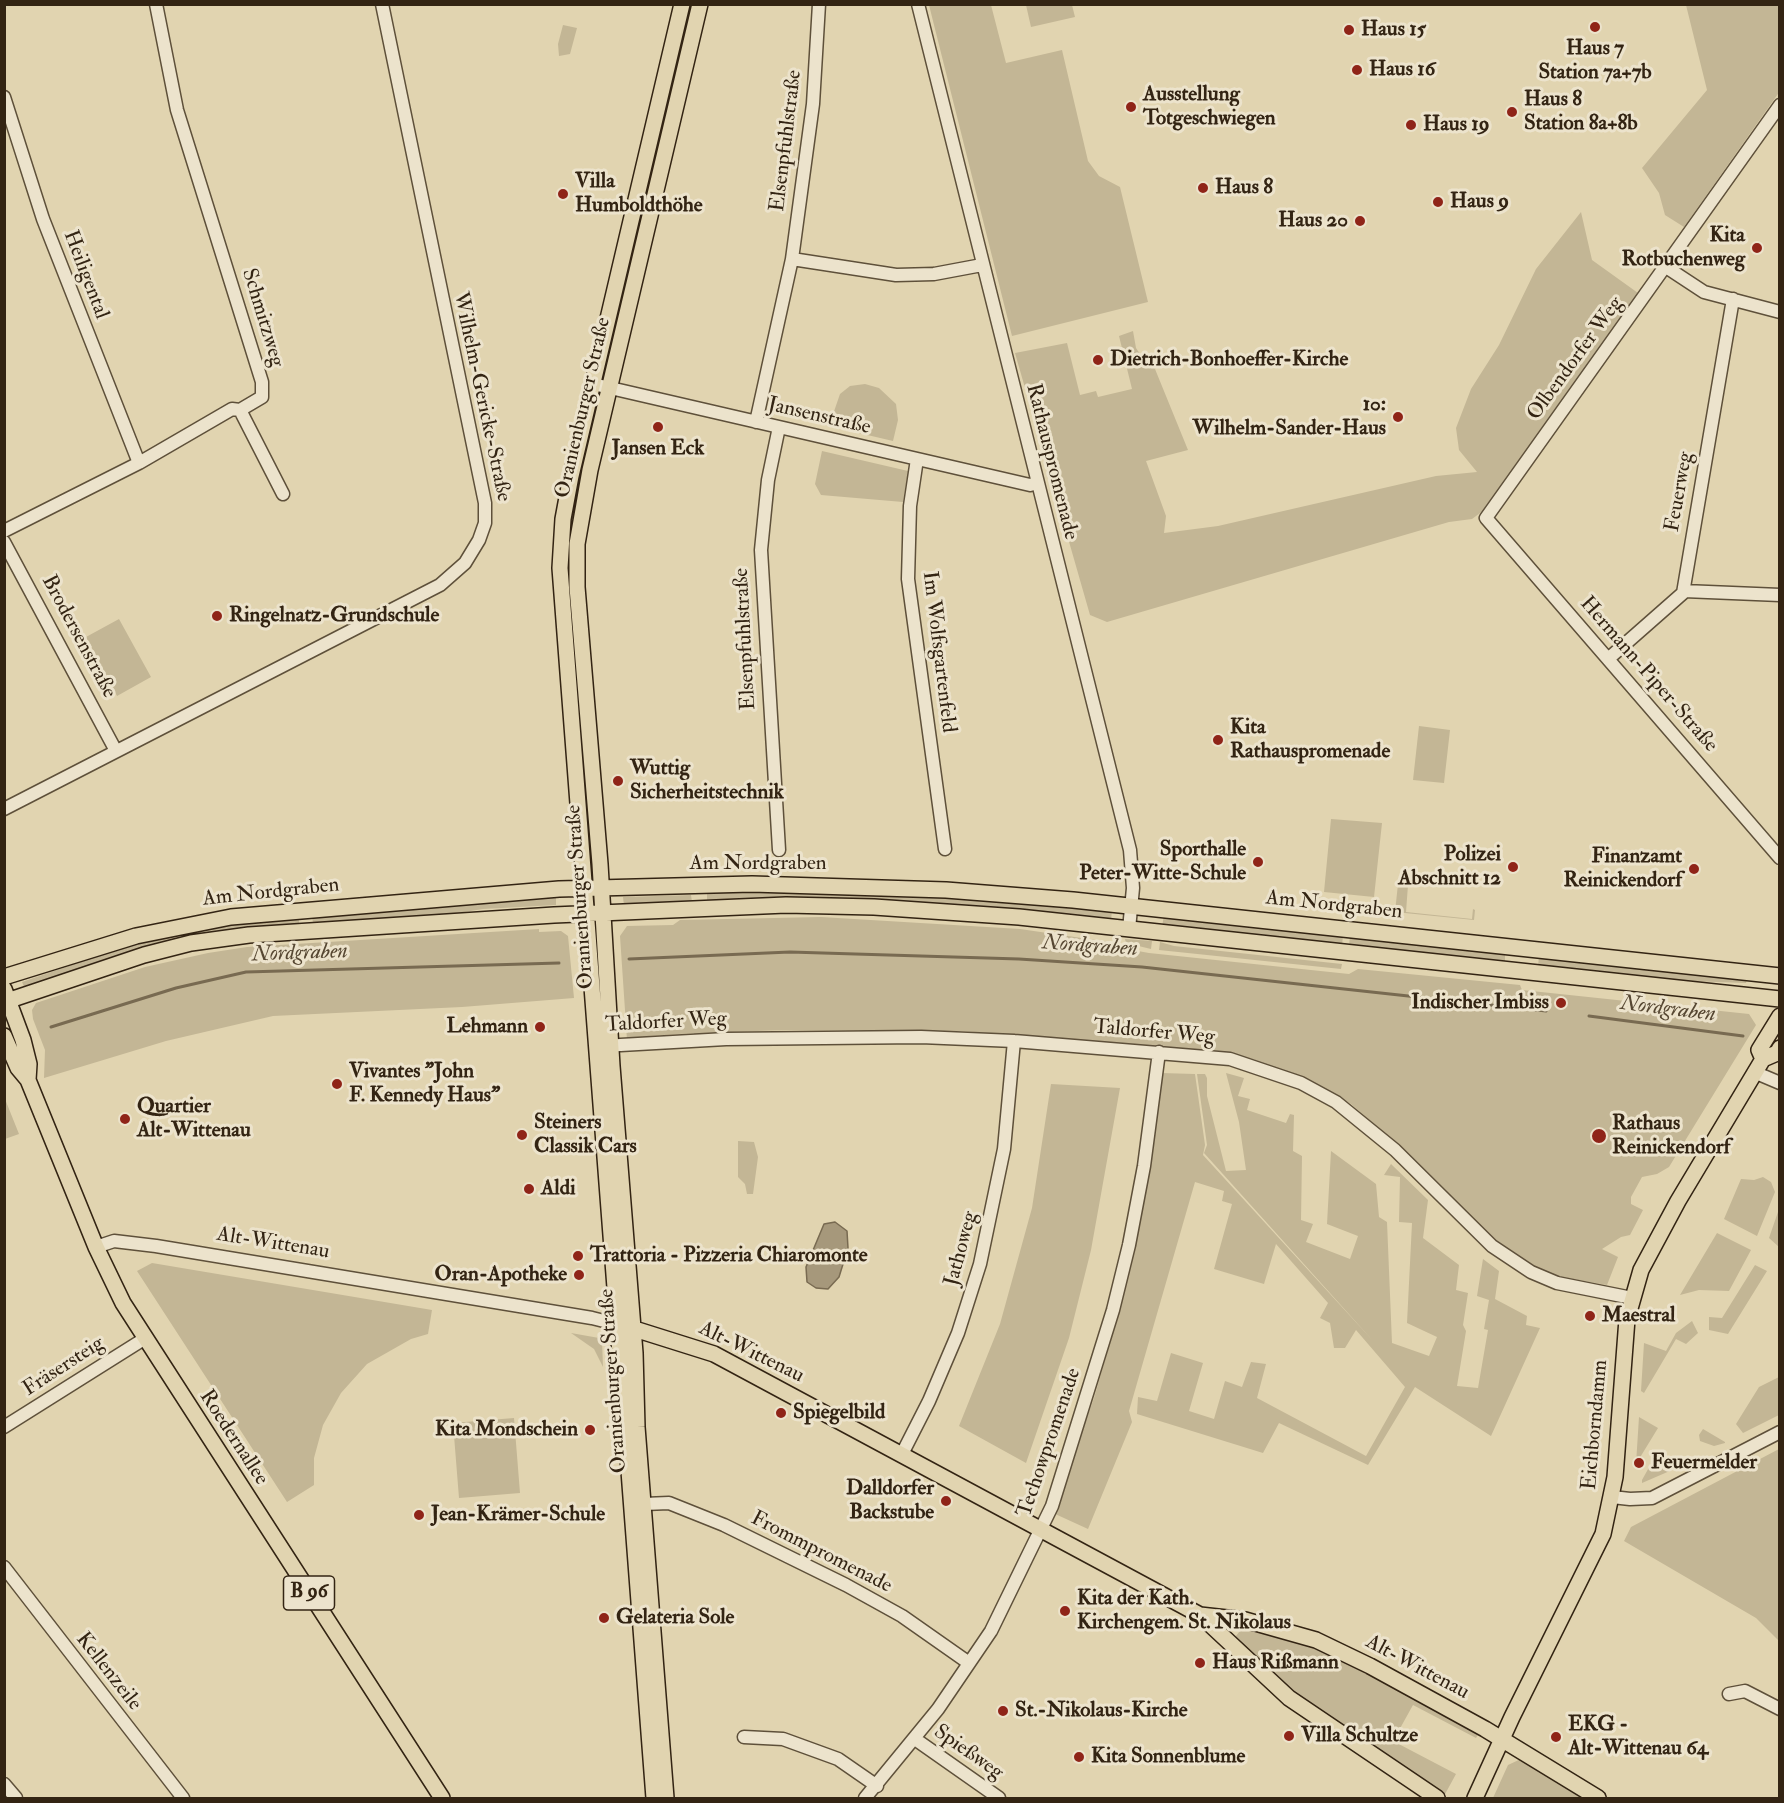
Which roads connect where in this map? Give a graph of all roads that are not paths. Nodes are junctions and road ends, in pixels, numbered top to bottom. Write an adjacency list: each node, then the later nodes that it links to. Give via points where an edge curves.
1 (156, 4): 16 (street, Schmitzweg, via 177,110 262,382 262,397)
2 (382, 4): 29 (street, Wilhelm-Gericke-Straße, via 485,503 482,532 465,563 440,585)
3 (682, 4): 14 (main road, Oranienburger Straße)
4 (700, 4): 15 (main road, Oranienburger Straße)
5 (819, 4): 9 (street, Elsenpfuhlstraße, via 813,104)
6 (918, 4): 10 (street, Rathauspromenade)
7 (4, 97): 20 (street, Heiligental, via 43,219)
8 (1779, 105): 11 (street, Olbendorfer Weg)
9 (792, 259): 10 (street, via 896,275 934,274); 17 (street, Elsenpfuhlstraße)
10 (982, 265): 21 (street, Rathauspromenade)
11 (1666, 267): 12 (street, via 1704,292); 23 (street, Olbendorfer Weg)
12 (1733, 299): 13 (street); 26 (street, Feuerweg)
13 (1779, 312)
14 (593, 384): 15 (street, Jansenstraße); 35 (main road, Oranienburger Straße, via 567,497 560,568)
15 (610, 388): 17 (street, Jansenstraße); 34 (main road, Oranienburger Straße, via 582,507 577,567)
16 (240, 410): 20 (street, Schmitzweg, via 232,409); 22 (street)
17 (756, 422): 18 (street, Jansenstraße)
18 (779, 427): 19 (street, Jansenstraße); 32 (street, Elsenpfuhlstraße, via 760,550)
19 (917, 459): 21 (street, Jansenstraße, via 1030,485); 31 (street, Im Wolfsgartenfeld, via 910,506 908,579)
20 (139, 463): 24 (street, Schmitzweg)
21 (1037, 483): 36 (street, Rathauspromenade, via 1130,850)
22 (283, 494)
23 (1486, 518): 28 (street, Hermann-Piper-Straße)
24 (4, 531)
25 (4, 542): 29 (street, Brodersenstraße)
26 (1684, 591): 27 (street); 28 (street)
27 (1779, 595)
28 (1608, 659): 33 (street, Hermann-Piper-Straße)
29 (116, 751): 30 (street, Wilhelm-Gericke-Straße)
30 (4, 809)
31 (945, 849)
32 (778, 850)
33 (1779, 858)
34 (601, 887): 35 (main road, Am Nordgraben); 36 (main road, Am Nordgraben, via 861,886); 37 (main road, Oranienburger Straße)
35 (583, 888): 38 (main road, Oranienburger Straße); 44 (main road, Am Nordgraben, via 231,917 136,936)
36 (1132, 906): 39 (street, Rathauspromenade); 40 (main road, Am Nordgraben)
37 (603, 912): 38 (main road, Am Nordgraben); 39 (main road, Am Nordgraben, via 786,905 874,907); 51 (main road, Oranienburger Straße)
38 (585, 913): 46 (main road, Am Nordgraben, via 306,930 213,940 144,955); 52 (main road, Oranienburger Straße)
39 (1129, 929): 41 (main road, Am Nordgraben)
40 (1518, 947): 41 (main road); 42 (main road, Am Nordgraben)
41 (1515, 971): 45 (main road, Am Nordgraben)
42 (1754, 973): 43 (main road, Am Nordgraben); 45 (main road)
43 (1779, 976)
44 (4, 977)
45 (1751, 996): 47 (main road, Am Nordgraben)
46 (6, 997): 57 (main road, Roedernallee / B 96, via 23,1040)
47 (1779, 999)
48 (1779, 1016): 55 (main road, Eichborndamm, via 1759,1050)
49 (4, 1036): 57 (main road, Roedernallee / B 96, via 18,1068)
50 (1014, 1041): 51 (street, Taldorfer Weg, via 826,1037); 54 (street, Taldorfer Weg); 67 (street, Jathoweg, via 1004,1149 980,1264 958,1333)
51 (612, 1045): 52 (street, Taldorfer Weg); 62 (main road, Oranienburger Straße)
52 (595, 1046): 61 (main road, Oranienburger Straße)
53 (1779, 1048): 55 (main road, Eichborndamm)
54 (1159, 1052): 60 (street, Taldorfer Weg, via 1230,1059 1315,1089 1371,1128 1492,1246 1531,1272 1551,1281); 70 (street, Techowpromenade, via 1144,1167 1116,1299 1068,1460)
55 (1763, 1059): 56 (main road, Eichborndamm)
56 (1754, 1072): 58 (street); 60 (main road, Eichborndamm, via 1651,1247)
57 (28, 1080): 59 (main road, Roedernallee / B 96)
58 (1779, 1083)
59 (96, 1247): 61 (street, Alt-Wittenau, via 114,1241 156,1246); 63 (main road, Roedernallee / B 96)
60 (1632, 1298): 68 (main road, Eichborndamm, via 1625,1336)
61 (616, 1324): 62 (main road, Alt-Wittenau); 65 (main road, Oranienburger Straße)
62 (633, 1328): 65 (main road, Oranienburger Straße); 67 (main road, Alt-Wittenau, via 714,1354)
63 (144, 1339): 64 (street, Fräsersteig); 83 (main road, Roedernallee / B 96)
64 (5, 1426)
65 (631, 1428): 69 (main road, Oranienburger Straße); 84 (main road, Oranienburger Straße)
66 (1779, 1432): 68 (street, via 1652,1498)
67 (902, 1454): 70 (main road, Alt-Wittenau)
68 (1612, 1497): 78 (main road, Eichborndamm, via 1596,1552)
69 (644, 1504): 73 (street, Frommpromenade, via 669,1503 724,1525 902,1616); 85 (main road, Oranienburger Straße)
70 (1042, 1528): 72 (main road, Alt-Wittenau); 73 (street, Techowpromenade, via 1009,1598)
71 (4, 1568): 82 (street, Kellenzeile)
72 (1200, 1615): 78 (main road, Alt-Wittenau, via 1245,1620 1316,1640); 88 (main road, Alt-Wittenau, via 1289,1698)
73 (969, 1663): 77 (street, Techowpromenade)
74 (1729, 1694): 75 (street, via 1744,1691)
75 (1779, 1709)
76 (744, 1737): 80 (street, via 783,1739 838,1759)
77 (915, 1739): 80 (street, Techowpromenade); 87 (street, Spießweg)
78 (1502, 1739): 89 (main road, Eichborndamm); 90 (main road, Alt-Wittenau)
79 (4, 1784): 81 (street)
80 (877, 1786): 86 (street, Techowpromenade)
81 (16, 1798)
82 (183, 1798)
83 (442, 1798)
84 (654, 1798)
85 (666, 1798)
86 (865, 1798)
87 (999, 1798)
88 (1437, 1798)
89 (1475, 1798)
90 (1599, 1798)

